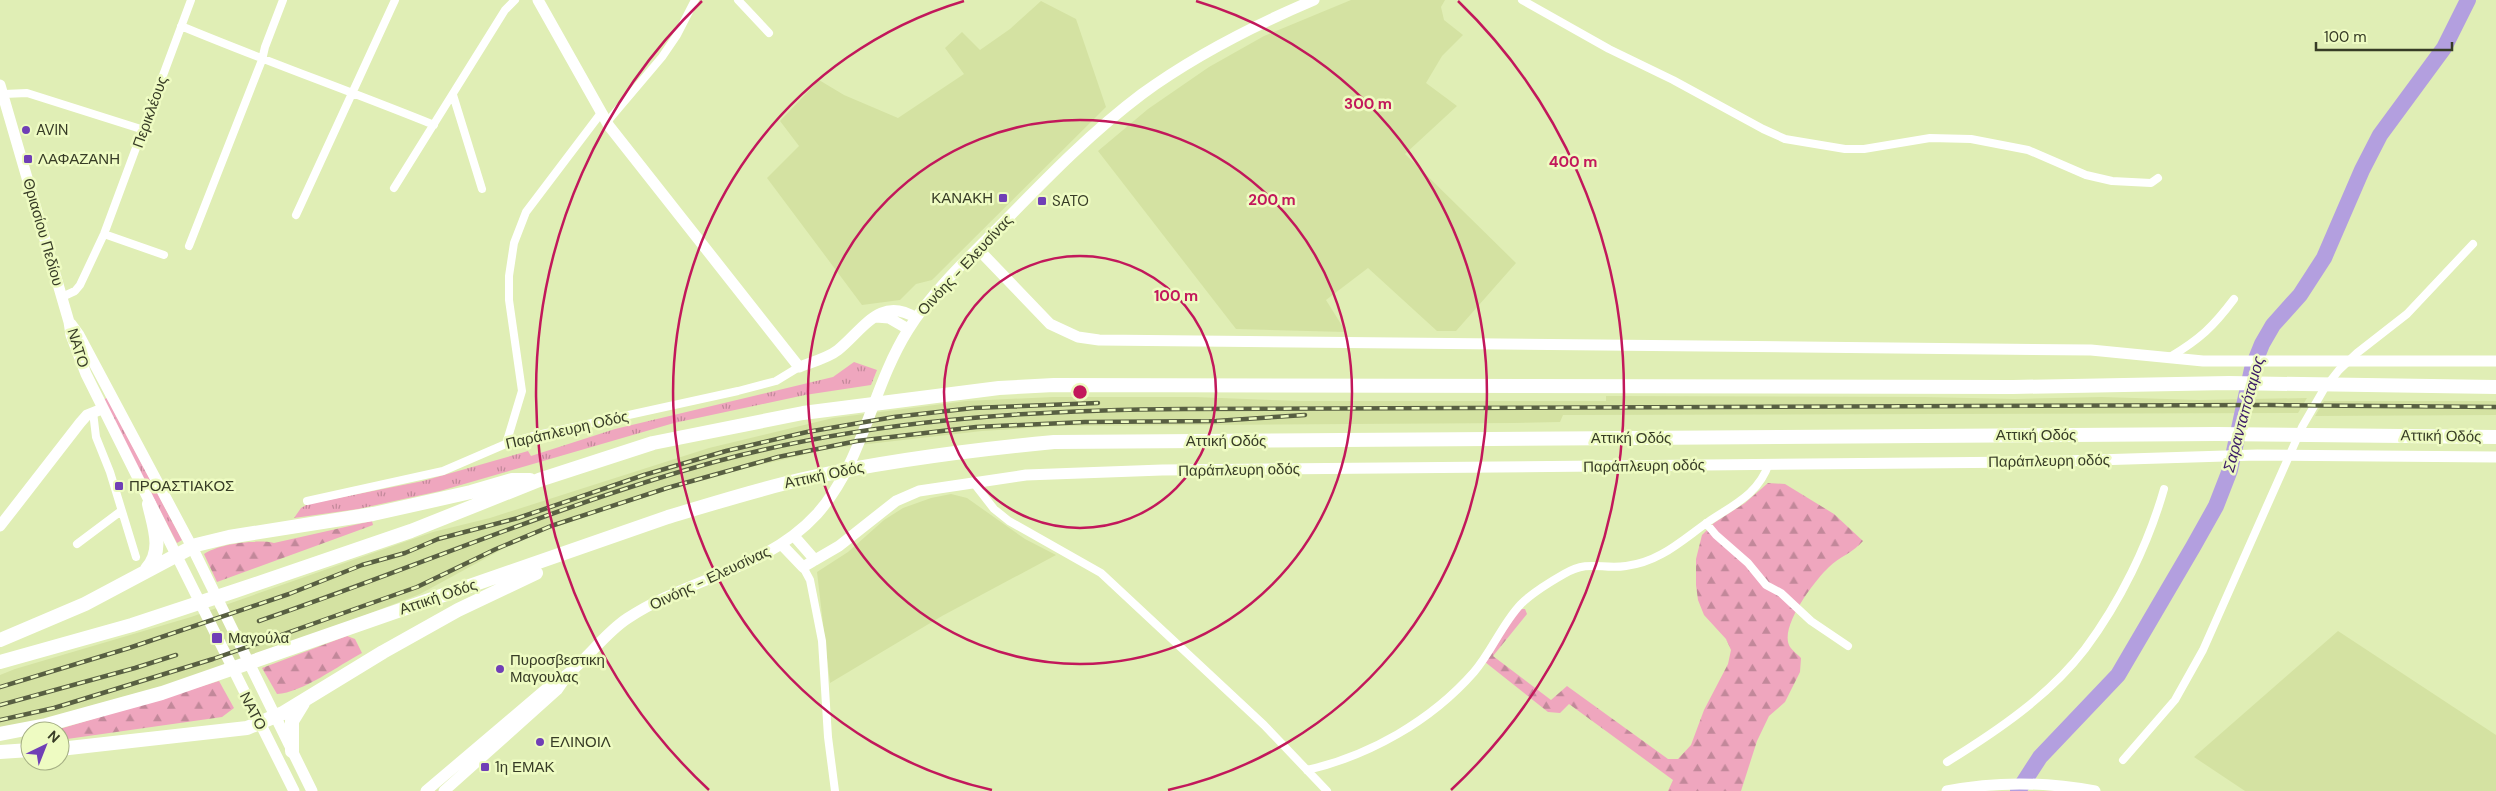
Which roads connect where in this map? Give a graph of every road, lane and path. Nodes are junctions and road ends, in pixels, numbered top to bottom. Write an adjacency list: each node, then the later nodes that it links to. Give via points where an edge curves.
1 (191, 0): 10 (street, Περικλέους)
2 (283, 0): 12 (street)
3 (395, 0): 14 (street)
4 (515, 0): 15 (street)
5 (538, 0): 16 (street)
6 (696, 0): 16 (street, via 662,57)
7 (738, 0): 11 (street)
8 (1314, 0): 26 (street, Οινόης - Ελευσίνας, via 1246,32 1145,92 1075,151)
9 (1522, 0): 19 (street, via 1609,49 1785,139 1864,149 1930,138 1971,139 2028,150 2086,175 2112,181 2151,183)
10 (181, 26): 12 (street); 18 (street, Περικλέους)
11 (769, 33)
12 (262, 60): 14 (street); 25 (street)
13 (2, 89): 18 (street, via 27,92); 28 (street, Θριασίου Πεδίου)
14 (354, 92): 17 (street); 22 (street)
15 (453, 95): 17 (street); 21 (street)
16 (604, 117): 36 (street); 40 (street, via 526,212 514,243 509,276 510,300 522,391)
17 (434, 125): 20 (street)
18 (144, 130): 23 (street, Περικλέους)
19 (2158, 178)
20 (394, 188)
21 (482, 188)
22 (296, 215)
23 (104, 234): 27 (street); 28 (street, Περικλέους, via 80,285)
24 (2473, 244): 73 (street, via 2407,314 2339,370 2324,389 2302,427 2203,650 2174,700)
25 (189, 246)
26 (978, 249): 31 (street, Οινόης - Ελευσίνας); 34 (street, via 1050,324 1078,337 1099,340 2091,350)
27 (164, 255)
28 (62, 296): 32 (street, Θριασίου Πεδίου)
29 (2234, 299): 34 (street, via 2197,341)
30 (875, 317): 31 (street, via 893,310); 33 (street, via 889,318); 36 (street, via 837,351)
31 (916, 318): 33 (street, Οινόης - Ελευσίνας)
32 (69, 322): 38 (street, ΝΑΤΟ, via 70,335); 55 (street, ΝΑΤΟ, via 79,335)
33 (908, 330): 52 (street, Οινόης - Ελευσίνας, via 890,364 850,464 816,516)
34 (2170, 357): 35 (street, via 2235,361)
35 (2496, 361)
36 (799, 367): 40 (street, Παράπλευρη Οδός, via 776,381 738,391)
37 (2496, 386): 43 (highway, via 2273,383 2013,386 1054,385 999,388 803,413 653,444)
38 (97, 411): 47 (street, ΝΑΤΟ); 48 (street, via 96,437); 50 (street, via 80,423)
39 (2496, 437): 51 (highway, Αττική Οδός, via 2217,434 1054,442 887,462 808,478 744,494)
40 (506, 444): 46 (street, Παράπλευρη Οδός, via 443,471)
41 (2496, 457): 42 (street, Παράπλευρη οδός, via 2257,455 2028,462)
42 (1769, 463): 44 (street, Παράπλευρη οδός, via 1510,469 1162,470 1026,475); 49 (street, via 1766,474 1746,497)
43 (539, 480): 55 (highway, via 512,480 373,514 230,537); 63 (highway, via 411,531 236,591 132,625)
44 (973, 482): 58 (street, Παράπλευρη οδός, via 919,491 901,498 839,546); 75 (street, via 994,509 1015,525 1101,573 1264,725)
45 (2164, 489): 74 (street, via 2136,562 2084,649 2021,711)
46 (306, 501)
47 (149, 504): 56 (street, ΝΑΤΟ); 60 (highway, via 158,544 153,563)
48 (121, 511): 53 (street); 57 (street)
49 (1706, 523): 62 (street, via 1766,585); 75 (street, via 1656,557 1627,566 1587,564 1549,583 1521,604 1474,672 1441,703 1371,748 1341,761)
50 (0, 526)
51 (622, 533): 65 (highway, via 458,610); 68 (highway, Αττική Οδός, via 162,693 46,725)
52 (794, 536): 54 (street, Οινόης - Ελευσίνας); 58 (street)
53 (77, 544)
54 (782, 545): 59 (street); 64 (street, Οινόης - Ελευσίνας, via 627,618)
55 (192, 547): 56 (highway); 66 (street, ΝΑΤΟ)
56 (176, 556): 60 (highway); 67 (street, ΝΑΤΟ)
57 (136, 557)
58 (815, 560): 59 (street, Παράπλευρη οδός)
59 (802, 567): 80 (street, via 810,580 822,641)
60 (145, 572): 61 (highway, via 85,604)
61 (0, 640)
62 (1848, 646)
63 (0, 662)
64 (569, 674): 78 (street, Οινόης - Ελευσίνας, via 552,684); 79 (street, Οινόης - Ελευσίνας, via 557,690)
65 (307, 698): 66 (highway); 71 (highway, via 292,722)
66 (275, 717): 67 (highway); 71 (street, ΝΑΤΟ)
67 (259, 723): 69 (highway, via 241,729); 76 (street, ΝΑΤΟ)
68 (0, 734)
69 (70, 748)
70 (20, 751): 72 (highway)
71 (292, 751): 77 (street, ΝΑΤΟ)
72 (0, 752)
73 (2123, 760)
74 (1947, 762)
75 (1307, 770): 81 (street)
76 (294, 791)
77 (312, 791)
78 (426, 791)
79 (444, 791)
80 (835, 791)
81 (1327, 791)
82 (1947, 791): 83 (street, via 2033,783)
83 (2095, 791)

